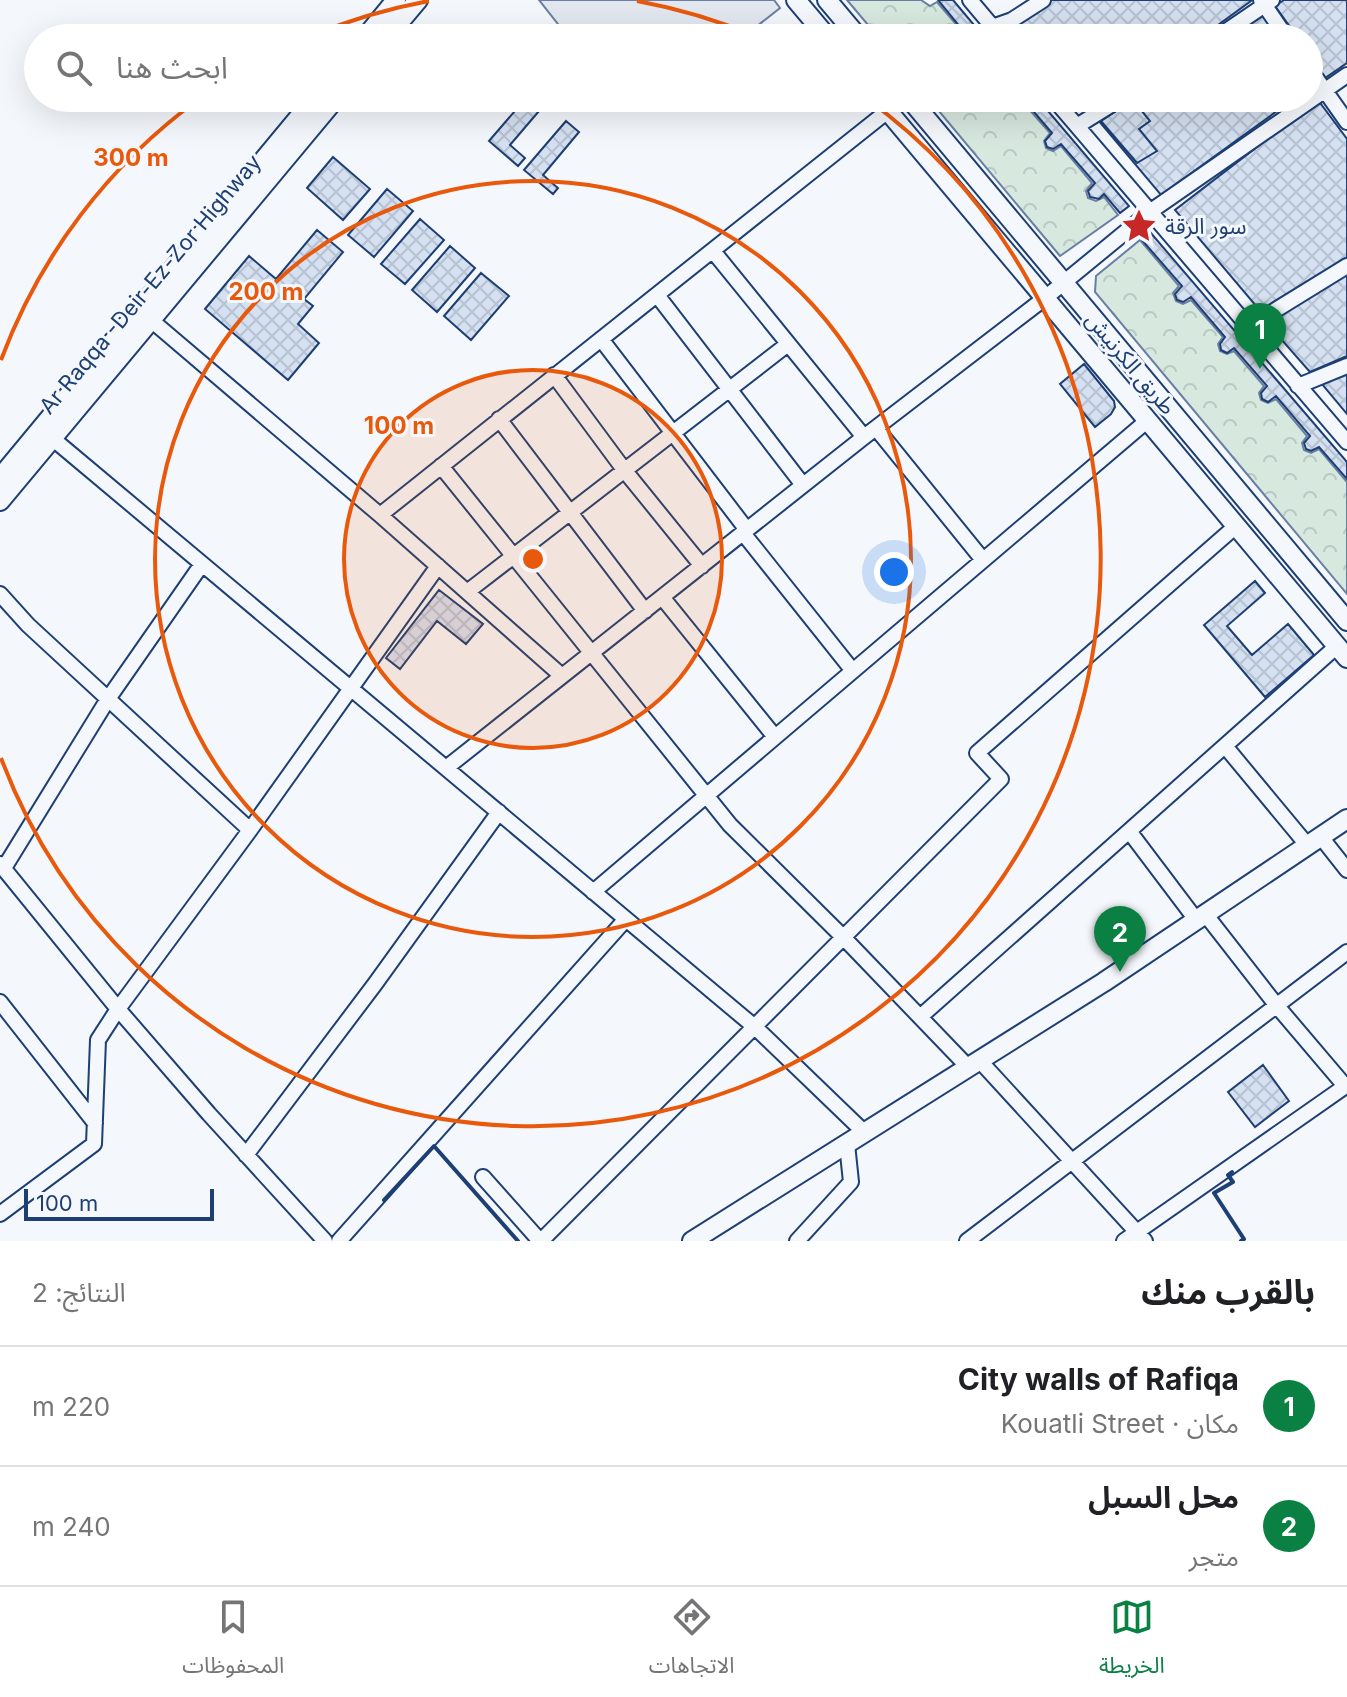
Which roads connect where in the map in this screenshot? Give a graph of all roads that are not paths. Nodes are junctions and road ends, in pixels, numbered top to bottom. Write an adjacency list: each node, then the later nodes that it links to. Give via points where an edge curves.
1 (396, 0): 8 (main road)
2 (418, 0): 9 (main road)
3 (796, 0): 10 (main road)
4 (827, 0): 11 (main road)
5 (970, 0): 12 (street)
6 (1043, 0): 13 (street)
7 (1266, 2): 14 (street); 15 (street)
8 (376, 24)
9 (398, 24)
10 (816, 24)
11 (847, 24)
12 (990, 24)
13 (1007, 24)
14 (1235, 24)
15 (1279, 24)
16 (1347, 75): 18 (street)
17 (1323, 88): 18 (street)
18 (1325, 91): 27 (street)
19 (303, 112): 52 (main road, Ar Raqqa -Deir-Ez-Zor Highway)
20 (324, 112): 35 (main road, Ar Raqqa -Deir-Ez-Zor Highway)
21 (873, 112): 30 (street)
22 (889, 112): 34 (main road, طريق الكرنيش)
23 (918, 112): 32 (main road, طريق الكرنيش)
24 (1065, 112): 28 (street)
25 (1100, 112): 28 (street)
26 (1295, 112): 29 (street)
27 (1347, 122)
28 (1077, 126): 29 (street)
29 (1151, 211): 32 (street); 36 (street)
30 (713, 251): 33 (street); 38 (street)
31 (1347, 266): 36 (street)
32 (1064, 283): 34 (street); 68 (main road, طريق الكرنيش)
33 (657, 295): 37 (street); 42 (street)
34 (1045, 298): 44 (main road, طريق الكرنيش); 45 (street)
35 (151, 320): 48 (main road, Ar Raqqa -Deir-Ez-Zor Highway); 56 (street)
36 (1248, 327): 41 (street)
37 (601, 339): 40 (street); 46 (street)
38 (788, 344): 42 (street); 47 (street)
39 (1347, 366): 41 (street)
40 (554, 375): 43 (street); 51 (street)
41 (1298, 386): 49 (street)
42 (730, 390): 46 (street); 53 (street)
43 (499, 419): 50 (street); 55 (street)
44 (1148, 420): 57 (main road, طريق الكرنيش); 60 (street)
45 (876, 428): 47 (street); 60 (street)
46 (674, 433): 51 (street); 58 (street)
47 (864, 437): 53 (street)
48 (52, 438): 54 (main road, Ar Raqqa -Deir-Ez-Zor Highway); 61 (street)
49 (1347, 442)
50 (441, 466): 56 (street); 59 (street)
51 (625, 471): 55 (street); 63 (street)
52 (0, 478)
53 (803, 485): 58 (street)
54 (0, 501)
55 (572, 512): 59 (street); 67 (street)
56 (380, 515): 62 (street)
57 (1236, 526): 70 (main road, طريق الكرنيش); 89 (street, via 977,753 1001,779)
58 (745, 531): 63 (street); 71 (street)
59 (515, 556): 64 (street); 69 (street)
60 (983, 560): 71 (street)
61 (202, 564): 73 (street); 74 (street)
62 (438, 566): 64 (street); 73 (street)
63 (702, 566): 66 (street)
64 (467, 592): 72 (street)
65 (0, 594): 74 (street)
66 (662, 597): 67 (street); 75 (street)
67 (645, 611): 69 (street)
68 (1347, 621)
69 (593, 652): 72 (street); 78 (street)
70 (1342, 652): 76 (street)
71 (853, 671): 75 (street)
72 (562, 676): 77 (street)
73 (351, 689): 77 (street); 81 (street)
74 (108, 699): 81 (street); 85 (street)
75 (775, 737): 78 (street)
76 (1225, 746): 82 (street); 83 (street)
77 (446, 768): 79 (street)
78 (706, 796): 86 (street); 89 (street)
79 (499, 812): 86 (street); 101 (street)
80 (1347, 819): 83 (main road)
81 (250, 830): 93 (street)
82 (1129, 831): 87 (street); 94 (street)
83 (1315, 841): 84 (street); 87 (main road)
84 (1347, 870)
85 (4, 873): 93 (street)
86 (593, 892): 88 (street)
87 (1202, 918): 92 (street); 96 (main road)
88 (626, 919): 95 (street); 107 (street)
89 (844, 938): 94 (street); 95 (street)
90 (1347, 952): 92 (street)
91 (0, 1002): 98 (street)
92 (1277, 1006): 97 (street); 102 (street)
93 (118, 1009): 98 (street, via 98,1040); 101 (street)
94 (920, 1017): 96 (street)
95 (756, 1028): 99 (street); 108 (street)
96 (974, 1064): 99 (main road); 102 (street)
97 (1346, 1085): 105 (street)
98 (95, 1123): 104 (street, via 94,1144)
99 (865, 1133): 100 (main road)
100 (847, 1144): 109 (main road); 110 (street, via 851,1182)
101 (246, 1155): 106 (street)
102 (1073, 1160): 105 (street); 111 (street)
103 (483, 1177): 108 (street)
104 (0, 1214)
105 (1141, 1236): 112 (street)
106 (325, 1241)
107 (339, 1241)
108 (540, 1241)
109 (692, 1241)
110 (797, 1241)
111 (967, 1241)
112 (1124, 1241)

